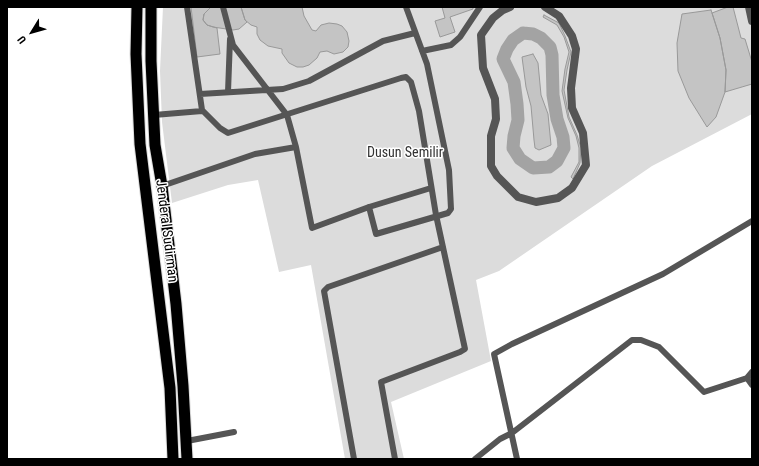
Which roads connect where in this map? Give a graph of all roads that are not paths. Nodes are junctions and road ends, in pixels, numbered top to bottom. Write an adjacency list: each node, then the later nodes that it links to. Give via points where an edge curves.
1 (137, 7): 33 (highway, Jenderal Sudirman, via 136,54 140,144 170,388)
2 (151, 7): 18 (highway)
3 (187, 7): 16 (lane)
4 (223, 7): 12 (lane)
5 (406, 7): 11 (lane)
6 (480, 7): 13 (lane, via 460,37 450,45)
7 (510, 7): 8 (street, via 493,18 481,35 484,68 495,99 496,118 491,136 491,166 497,176 518,197 536,202 558,198 572,188 586,165 583,133 572,108 571,88 576,49 572,36 559,16)
8 (545, 7)
9 (749, 7): 10 (street)
10 (752, 21)
11 (415, 33): 13 (lane); 14 (lane, via 382,41 309,81 283,89)
12 (230, 34): 14 (lane, via 233,45); 15 (lane)
13 (422, 51): 24 (lane, via 449,170 451,209 448,213)
14 (268, 90): 15 (lane); 19 (lane)
15 (228, 92): 16 (lane)
16 (200, 94): 17 (lane)
17 (202, 111): 18 (lane); 19 (lane, via 228,132)
18 (154, 115): 21 (highway, via 155,145)
19 (288, 115): 20 (lane); 22 (lane, via 406,77 411,82 420,111)
20 (296, 147): 21 (lane, via 255,154); 23 (lane, via 312,228)
21 (162, 186): 32 (highway, via 184,386)
22 (431, 188): 23 (lane); 24 (lane)
23 (369, 207): 24 (lane, via 376,234)
24 (436, 215): 26 (lane)
25 (752, 221): 31 (lane, via 663,274 494,354)
26 (443, 246): 35 (lane, via 328,287 324,291); 36 (lane, via 465,349 381,382)
27 (752, 372): 28 (lane)
28 (747, 378): 29 (lane); 31 (lane, via 704,392 659,347 641,340 632,340)
29 (752, 385)
30 (234, 432): 32 (lane)
31 (512, 432): 37 (lane); 38 (lane)
32 (187, 441): 34 (highway)
33 (173, 459)
34 (187, 459)
35 (354, 459)
36 (395, 459)
37 (475, 459)
38 (517, 459)

